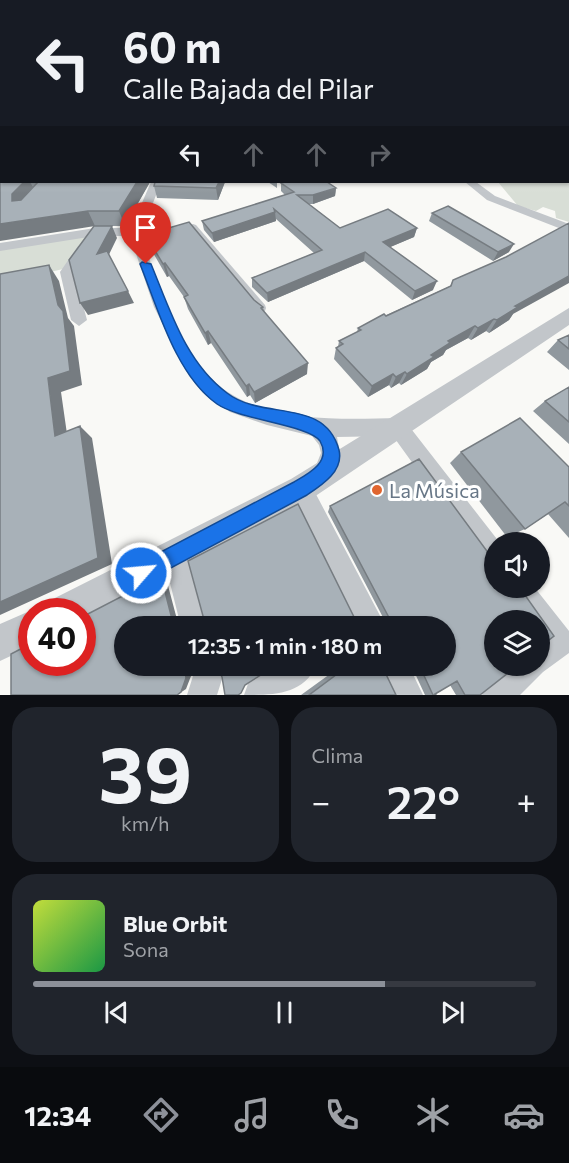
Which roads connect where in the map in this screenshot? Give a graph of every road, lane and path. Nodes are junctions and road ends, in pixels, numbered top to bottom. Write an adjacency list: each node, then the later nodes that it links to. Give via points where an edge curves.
1 (156, 183): 6 (street)
2 (471, 183): 4 (street, via 491,198)
3 (193, 227): 8 (street)
4 (569, 228)
5 (95, 231): 6 (street); 7 (street); 10 (street, via 62,273)
6 (136, 232): 11 (street, via 177,340 201,378 223,400 257,413)
7 (0, 247)
8 (261, 308)
9 (569, 315): 12 (street)
10 (79, 320)
11 (313, 425): 12 (street, via 348,429); 13 (street, via 331,446 330,466)
12 (398, 427): 13 (street); 15 (street)
13 (324, 474): 14 (street)
14 (301, 489): 16 (street); 19 (street)
15 (484, 541)
16 (175, 555): 17 (street); 18 (street)
17 (91, 598)
18 (192, 616)
19 (363, 616)
20 (18, 634): 21 (street)
21 (0, 643)
22 (208, 676): 26 (street)
23 (287, 676): 27 (street)
24 (398, 676): 28 (street)
25 (519, 676): 29 (street)
26 (202, 695)
27 (259, 695)
28 (408, 695)
29 (497, 695)

